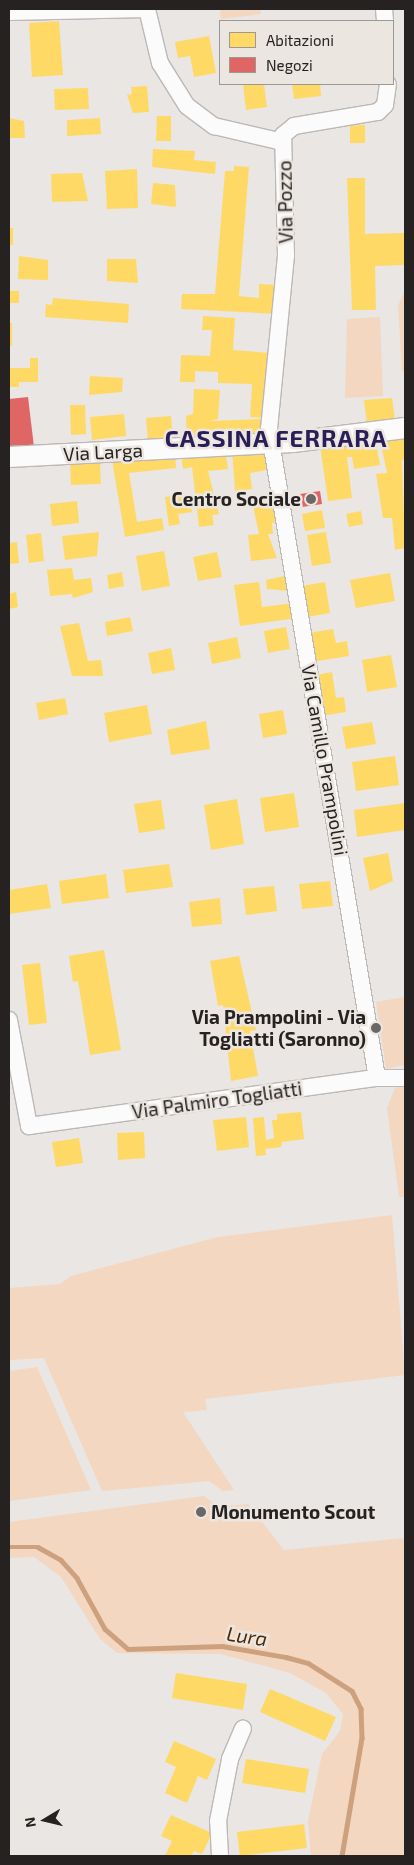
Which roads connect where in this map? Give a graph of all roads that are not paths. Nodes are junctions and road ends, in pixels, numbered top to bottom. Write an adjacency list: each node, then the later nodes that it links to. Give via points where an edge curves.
1 (147, 9): 2 (street, Via Pozzo); 4 (street, Via Pozzo, via 160,63 186,106 214,126)
2 (9, 12)
3 (388, 85): 4 (street, via 385,104 378,112 294,126 284,132)
4 (283, 142): 6 (street, Via Pozzo, via 286,255 274,357)
5 (405, 428): 6 (street, Via Larga)
6 (271, 443): 7 (street, Via Larga); 9 (street, Via Camillo Prampolini)
7 (9, 457)
8 (9, 1020): 9 (street, Via Palmiro Togliatti, via 29,1126)
9 (377, 1078): 10 (street, Via Palmiro Togliatti)
10 (405, 1078)
11 (243, 1729): 12 (street, via 230,1759 218,1821)
12 (220, 1856)

